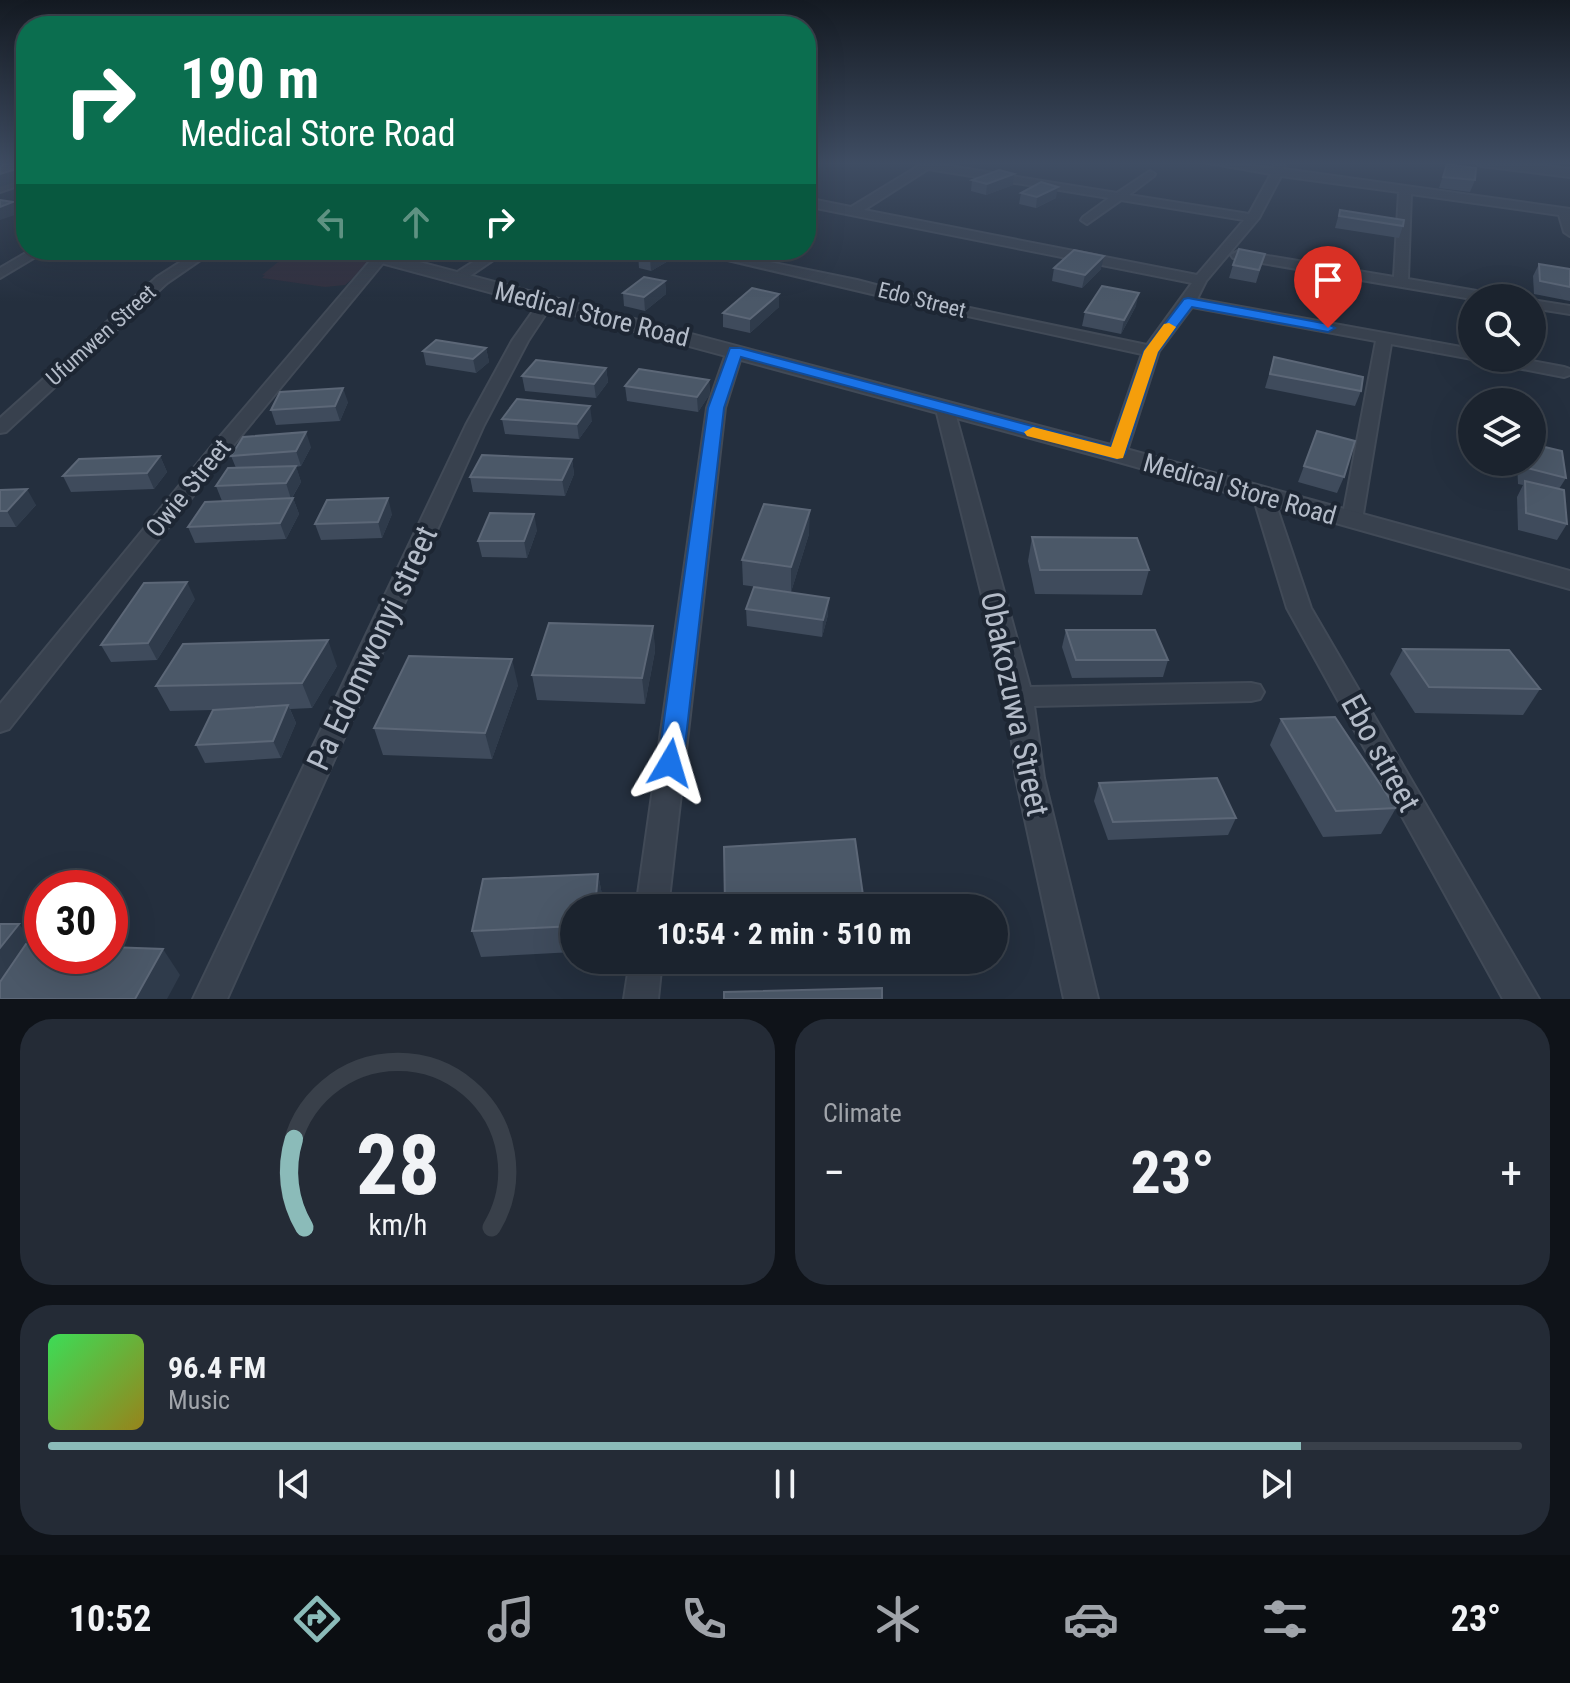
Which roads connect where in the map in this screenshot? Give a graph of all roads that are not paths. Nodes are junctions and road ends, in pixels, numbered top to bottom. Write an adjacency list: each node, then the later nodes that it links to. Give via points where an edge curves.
1 (841, 209): 8 (street)
2 (858, 209): 8 (street)
3 (1103, 209): 11 (street)
4 (1194, 209): 10 (street)
5 (1258, 209): 10 (street)
6 (1404, 209): 23 (street)
7 (1538, 209): 9 (street)
8 (854, 211): 22 (street)
9 (1568, 213): 12 (street)
10 (1253, 218): 13 (street)
11 (1087, 220)
12 (1570, 232)
13 (1224, 252): 22 (street); 23 (street)
14 (23, 260): 20 (street)
15 (193, 260): 36 (street, Ufumwen Street, via 162,280)
16 (378, 260): 43 (street, Owie Street)
17 (391, 260): 21 (street, Medical Store Road)
18 (485, 260): 21 (street)
19 (741, 260): 31 (street, Edo Street)
20 (0, 274)
21 (456, 279): 26 (street, Medical Store Road)
22 (1200, 280): 25 (street)
23 (1401, 283): 24 (street)
24 (1458, 292)
25 (1188, 302): 29 (street); 31 (street)
26 (546, 303): 30 (street, Medical Store Road); 46 (street, Pa Edomwonyi street, via 475,425)
27 (1546, 306): 28 (street)
28 (1570, 310)
29 (1384, 338): 32 (street); 39 (street)
30 (735, 351): 35 (street, Medical Store Road); 44 (street, via 716,408)
31 (1151, 351): 37 (street)
32 (1458, 351)
33 (1546, 369): 34 (street)
34 (1564, 372)
35 (945, 409): 37 (street, Medical Store Road); 42 (street, Obakozuwa Street)
36 (0, 428)
37 (1117, 454): 38 (street, Medical Store Road)
38 (1263, 496): 39 (street, Medical Store Road); 49 (street, Ebo street, via 1299,608)
39 (1352, 520): 40 (street, Medical Store Road)
40 (1570, 580)
41 (1251, 692): 42 (street)
42 (1020, 697): 48 (street, Obakozuwa Street, via 1030,778)
43 (0, 722)
44 (654, 894)
45 (644, 974): 47 (street)
46 (210, 999)
47 (641, 999)
48 (1081, 999)
49 (1522, 999)

